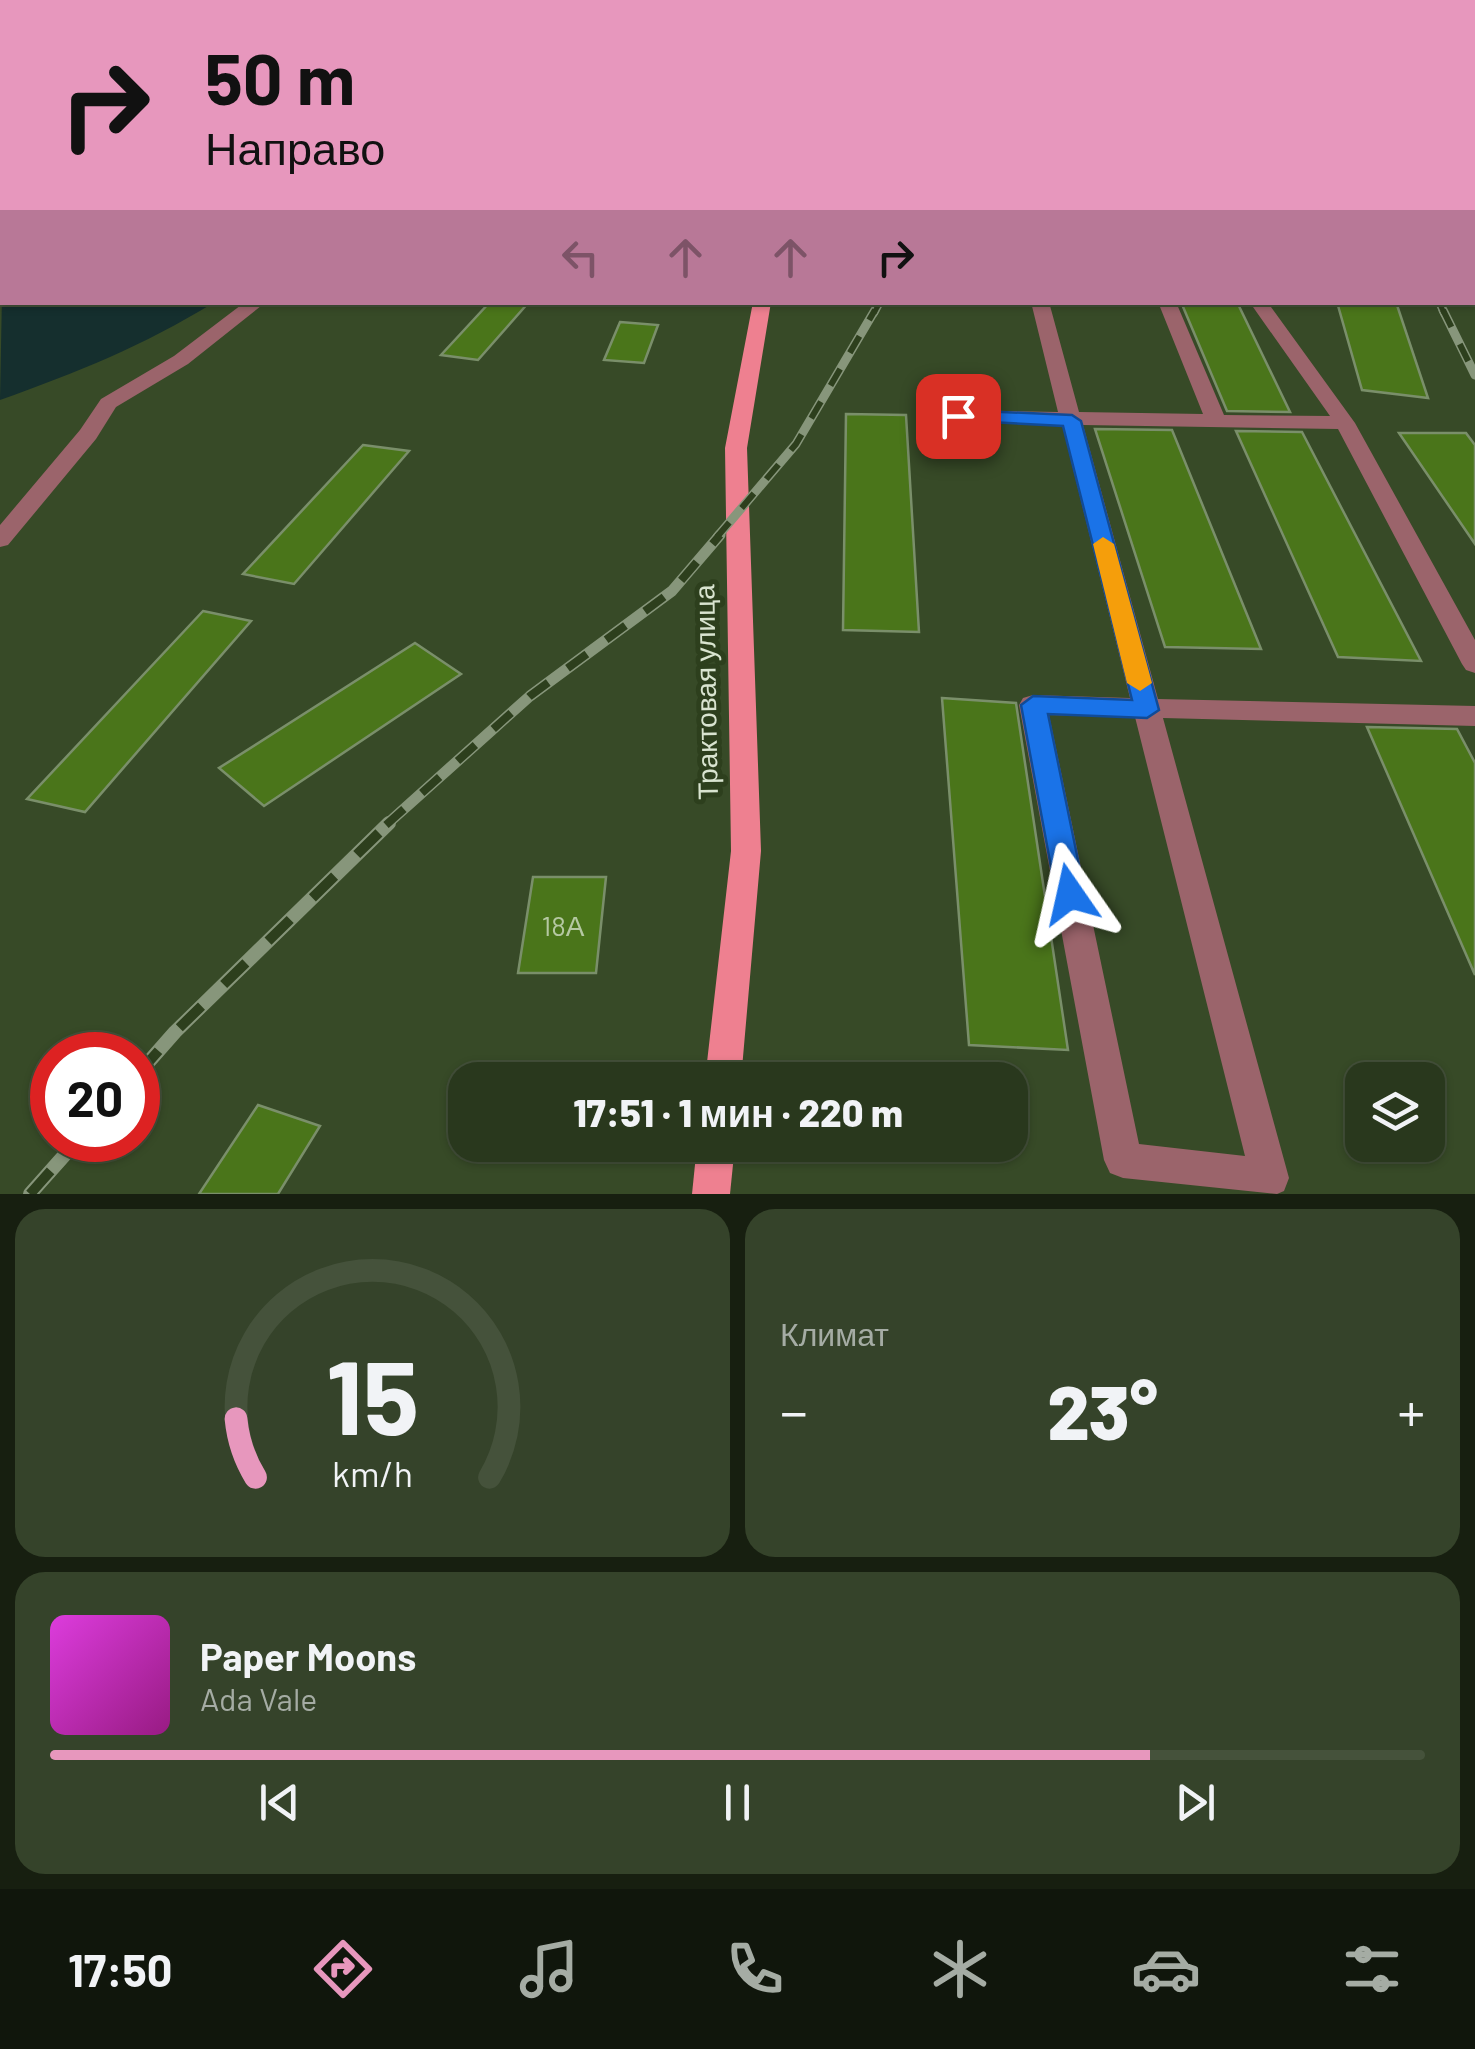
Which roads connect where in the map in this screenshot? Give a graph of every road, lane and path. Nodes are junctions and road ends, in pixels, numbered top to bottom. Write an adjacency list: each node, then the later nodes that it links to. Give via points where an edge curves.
1 (253, 305): 10 (street, via 181,360 108,403)
2 (761, 305): 14 (main road, Трактовая улица, via 736,448 746,851)
3 (1041, 305): 7 (street)
4 (1168, 305): 8 (street)
5 (1264, 305): 9 (street)
6 (958, 416): 7 (street)
7 (1072, 421): 8 (street); 12 (street)
8 (1217, 422): 9 (street)
9 (1345, 423): 11 (street)
10 (0, 540)
11 (1475, 664)
12 (1147, 710): 12 (street, via 1201,916 1270,1178 1123,1160 1033,705); 13 (street)
13 (1475, 716)
14 (725, 1062)
15 (714, 1162): 16 (main road)
16 (711, 1194)

